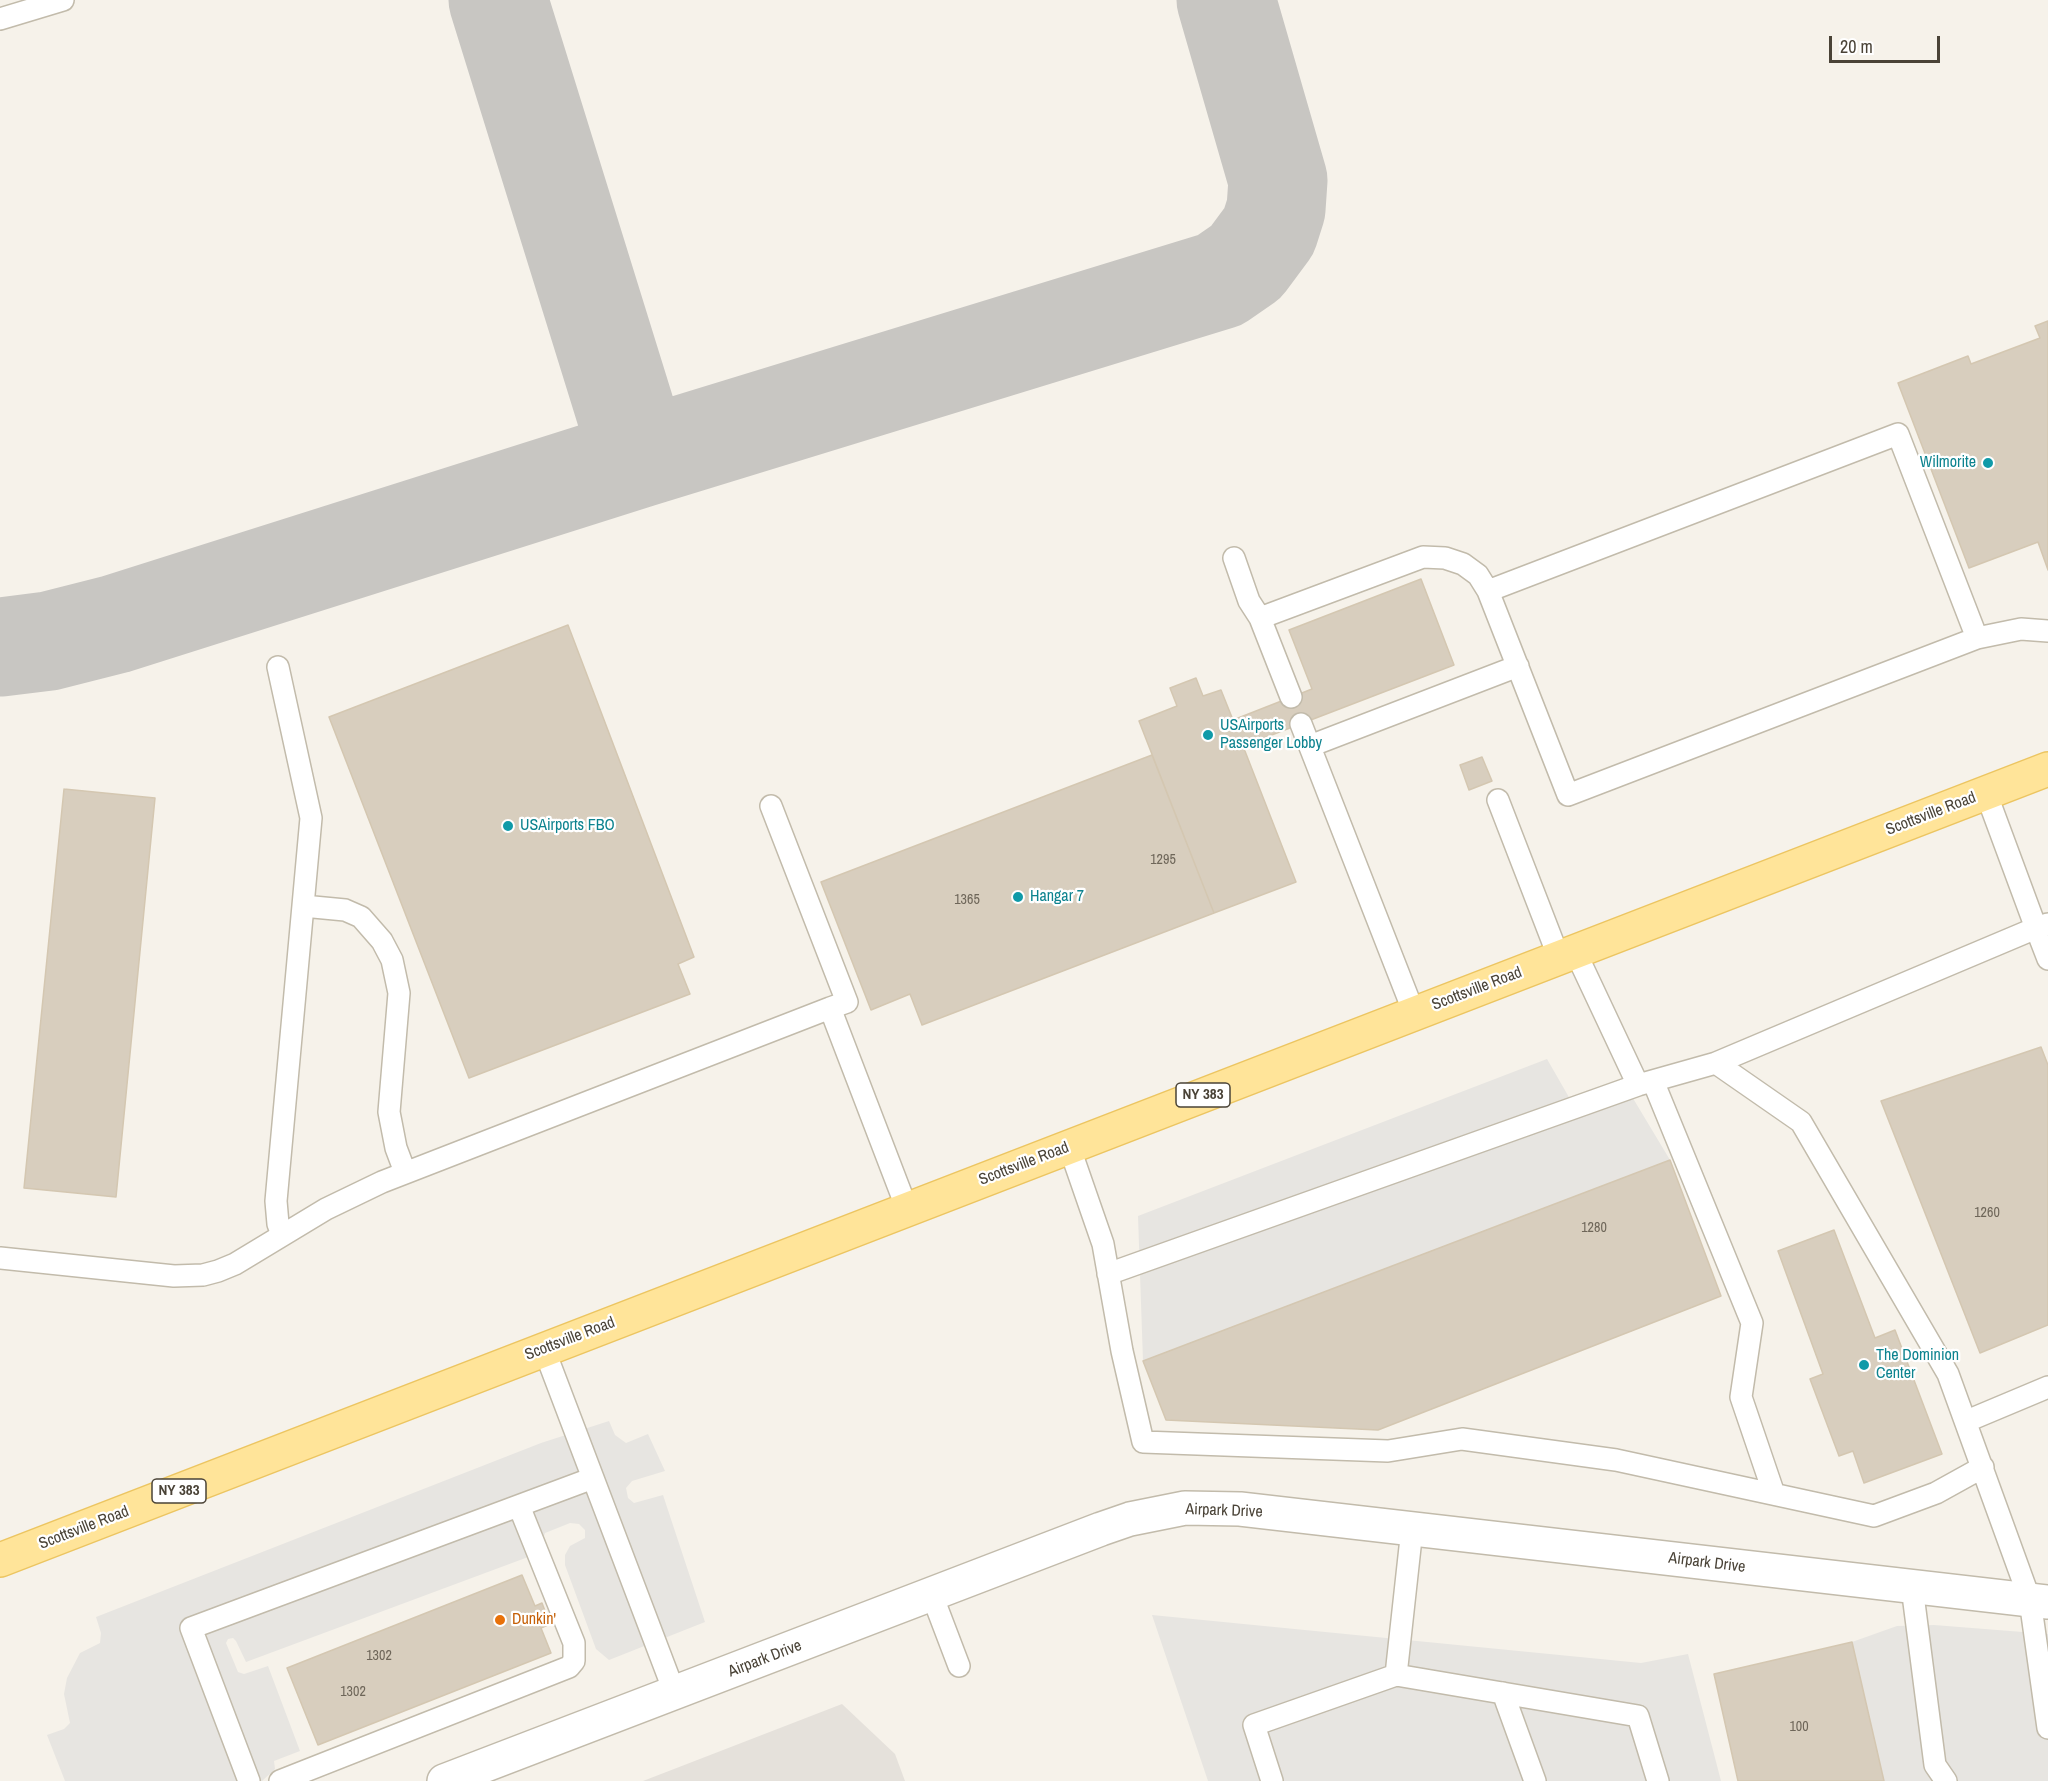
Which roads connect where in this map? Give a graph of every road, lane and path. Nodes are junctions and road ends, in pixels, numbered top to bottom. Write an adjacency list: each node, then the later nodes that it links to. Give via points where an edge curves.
1 (63, 0): 2 (lane)
2 (0, 19)
3 (1234, 558): 5 (lane, via 1249,601)
4 (1488, 591): 5 (lane, via 1478,575 1463,564 1423,556); 7 (lane, via 1898,434); 8 (lane)
5 (1260, 618): 10 (lane)
6 (2048, 631): 7 (lane, via 2021,629)
7 (1977, 638): 8 (lane, via 1568,795)
8 (1518, 666): 12 (lane)
9 (278, 667): 17 (lane, via 309,802)
10 (1291, 697)
11 (1301, 724): 12 (lane)
12 (1310, 746): 22 (lane)
13 (2048, 769): 14 (main road, Scottsville Road / NY 383)
14 (1986, 793): 18 (lane); 19 (main road, Scottsville Road / NY 383)
15 (1498, 800): 19 (lane)
16 (771, 806): 21 (lane, via 847,1002)
17 (303, 906): 26 (lane, via 345,910 361,917 392,960 399,993 390,1119); 28 (lane, via 276,1201)
18 (2042, 926): 20 (lane); 23 (lane)
19 (1567, 954): 22 (main road, Scottsville Road / NY 383); 24 (lane)
20 (2048, 960)
21 (830, 1008): 26 (lane); 27 (lane)
22 (1414, 1013): 25 (main road, Scottsville Road / NY 383)
23 (1716, 1064): 24 (lane); 33 (lane, via 1801,1122 1948,1374)
24 (1645, 1083): 30 (lane); 36 (lane, via 1752,1323 1741,1397)
25 (1069, 1146): 27 (main road, Scottsville Road / NY 383); 30 (lane, via 1103,1244)
26 (405, 1172): 28 (lane, via 326,1209)
27 (907, 1209): 31 (main road, Scottsville Road / NY 383)
28 (282, 1235): 29 (lane, via 235,1264 189,1277)
29 (0, 1258)
30 (1108, 1274): 36 (lane, via 1143,1442 1388,1451 1462,1439 1616,1460)
31 (544, 1349): 35 (lane); 39 (main road, Scottsville Road / NY 383)
32 (2048, 1388): 33 (lane)
33 (1967, 1421): 34 (lane)
34 (1983, 1467): 36 (lane, via 1936,1493 1874,1516); 42 (lane)
35 (593, 1478): 37 (lane); 46 (lane)
36 (1774, 1494)
37 (519, 1506): 48 (lane, via 191,1628); 49 (lane, via 574,1643 574,1661 569,1667)
38 (1412, 1529): 40 (street, Airpark Drive); 41 (street, Airpark Drive, via 1240,1509 1185,1508 1101,1528); 44 (lane)
39 (0, 1560)
40 (1912, 1587): 42 (street, Airpark Drive); 54 (lane, via 1935,1765)
41 (932, 1595): 43 (lane); 46 (street, Airpark Drive)
42 (2039, 1601): 47 (lane)
43 (959, 1666)
44 (1396, 1675): 45 (lane); 51 (lane, via 1254,1725)
45 (1503, 1693): 52 (lane); 53 (lane, via 1638,1716)
46 (675, 1694): 50 (street, Airpark Drive)
47 (2048, 1728)
48 (249, 1781)
49 (280, 1781)
50 (444, 1781)
51 (1272, 1781)
52 (1535, 1781)
53 (1658, 1781)
54 (1946, 1781)

